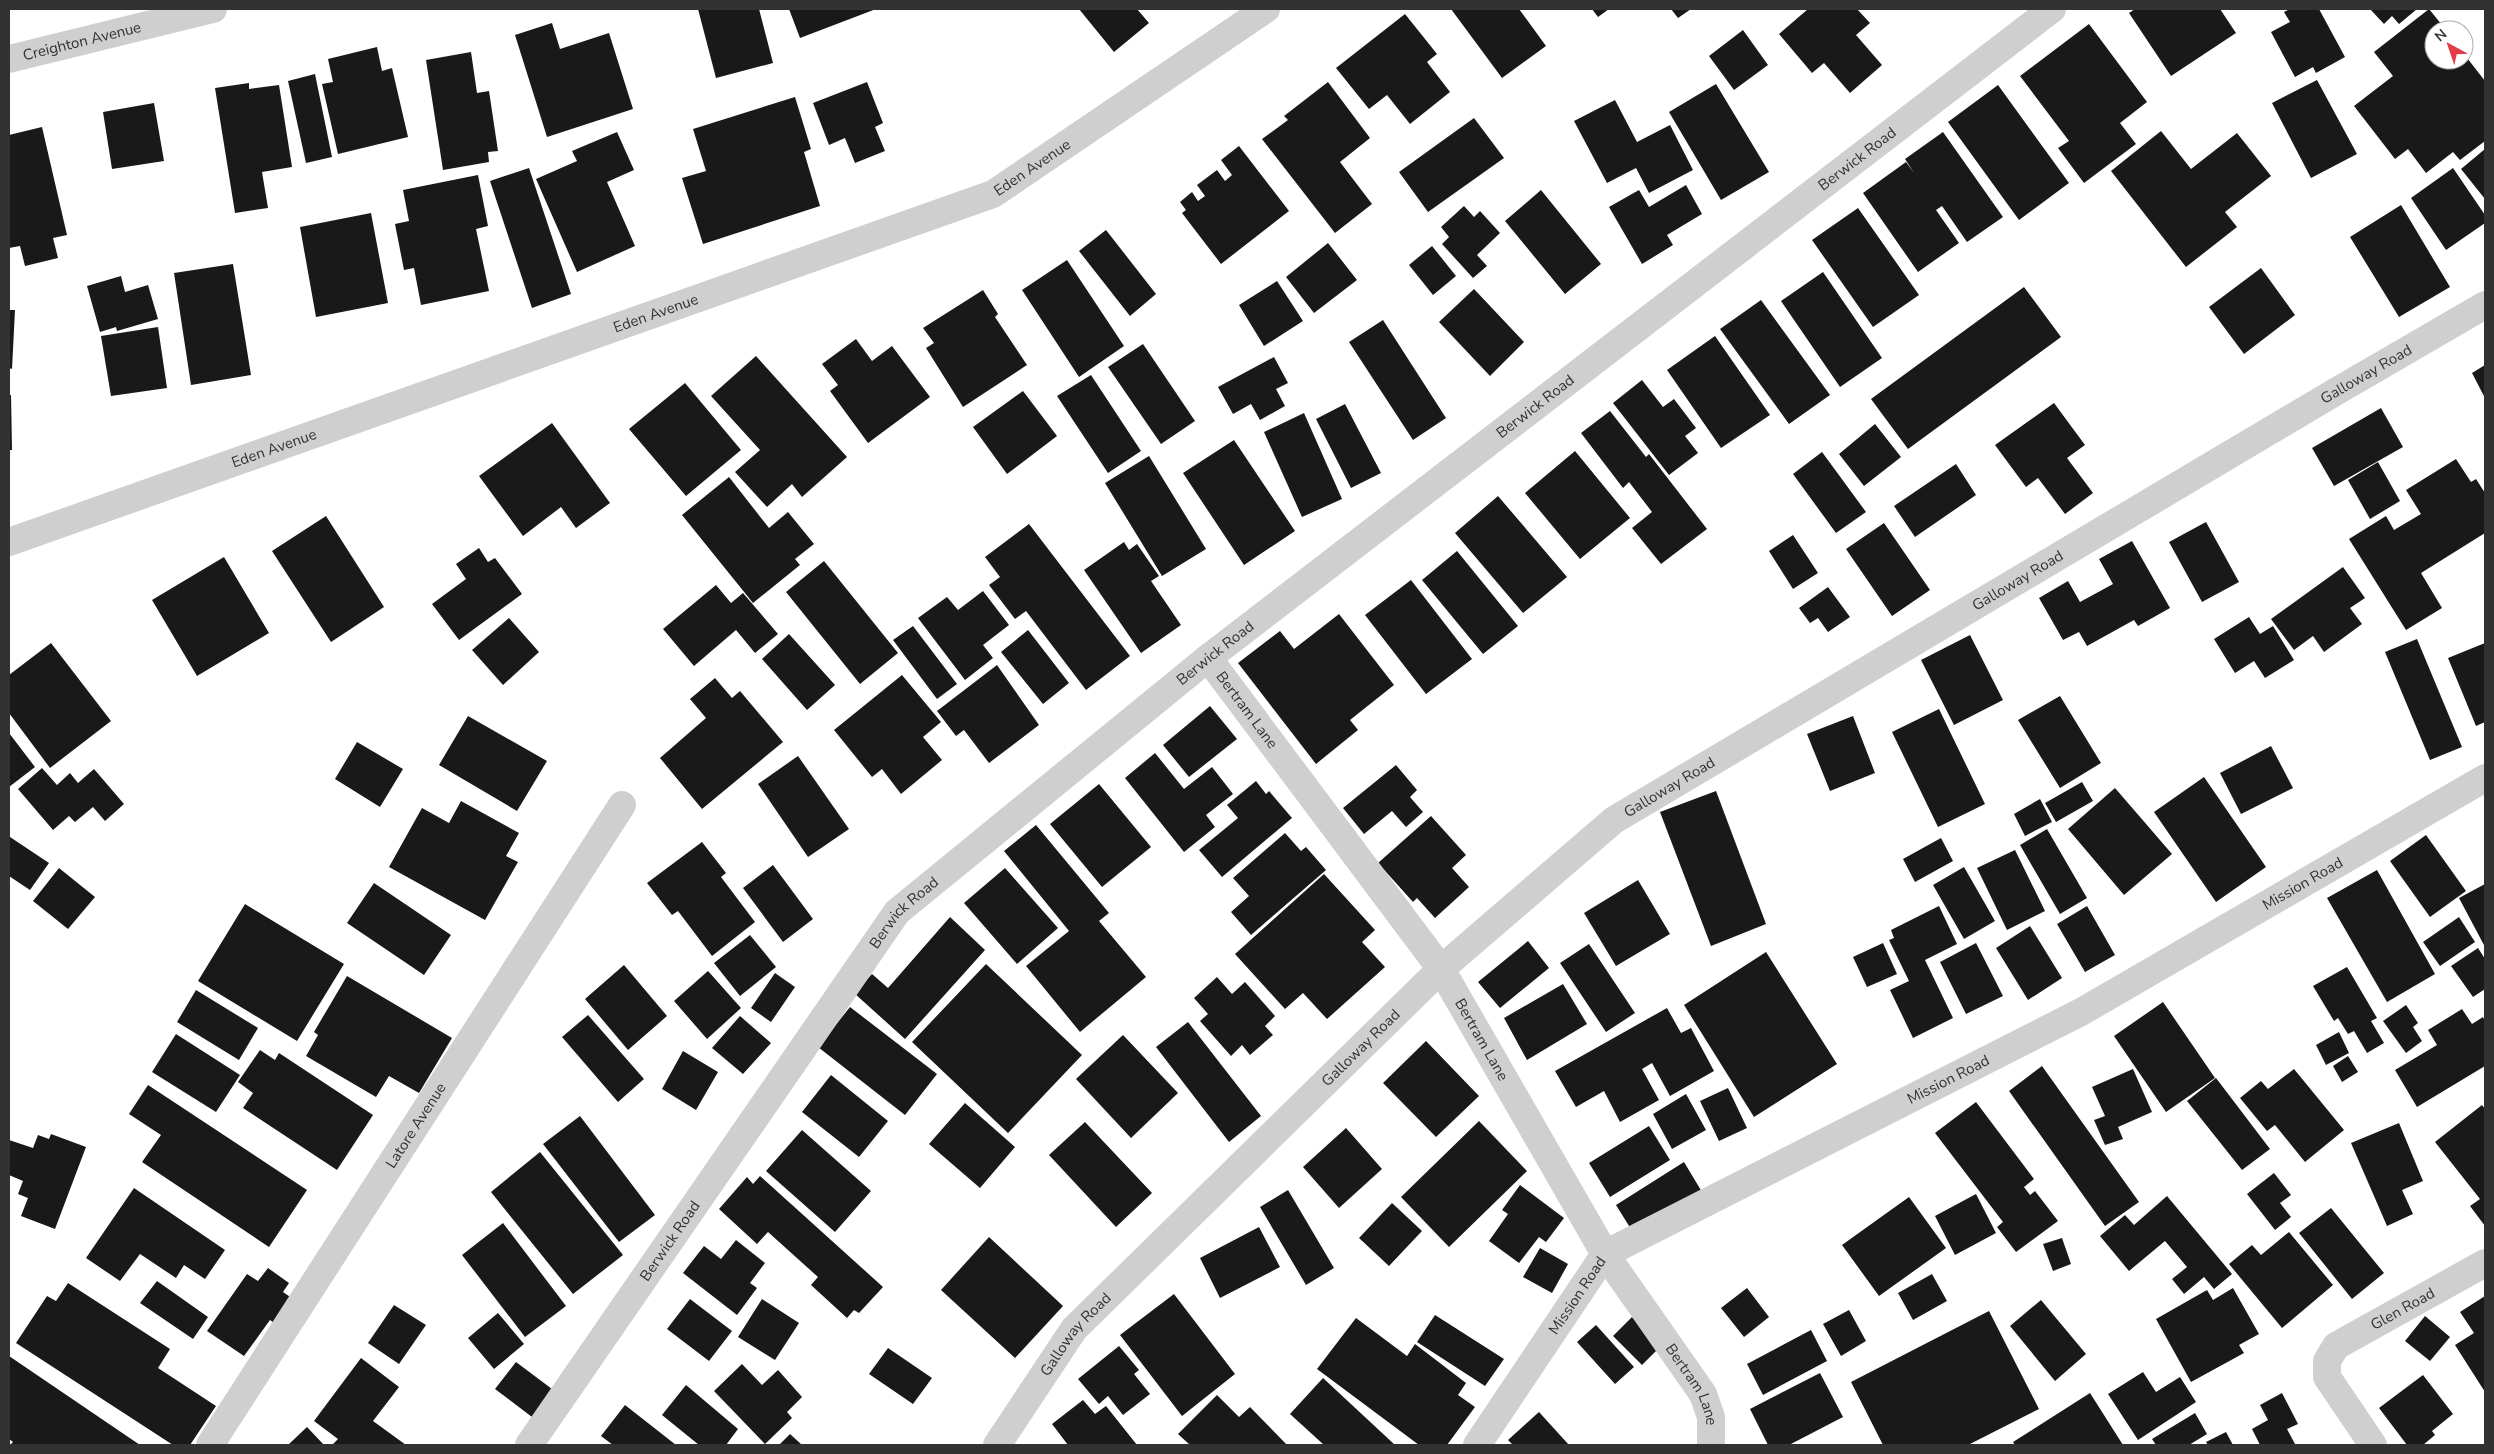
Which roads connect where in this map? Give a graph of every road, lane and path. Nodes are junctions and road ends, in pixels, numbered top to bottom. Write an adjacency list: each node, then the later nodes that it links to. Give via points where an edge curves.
1 (213, 9): 4 (street, Creighton Avenue)
2 (1266, 9): 6 (street, Eden Avenue, via 992,194)
3 (2052, 9): 7 (street, Berwick Road)
4 (9, 59)
5 (2485, 305): 10 (street, Galloway Road, via 1614,820)
6 (9, 542)
7 (1208, 658): 10 (street, Bertram Lane); 14 (street, Berwick Road, via 897,912)
8 (2485, 778): 11 (street, Mission Road, via 2081,1012)
9 (622, 804): 13 (street, Latore Avenue)
10 (1441, 969): 11 (street, Bertram Lane); 15 (street, Galloway Road, via 1074,1329)
11 (1605, 1254): 16 (street, Mission Road); 17 (street, Bertram Lane, via 1703,1394 1711,1417)
12 (2485, 1263): 18 (street, Glen Road, via 2336,1346 2327,1361 2327,1377)
13 (210, 1445)
14 (529, 1445)
15 (996, 1445)
16 (1477, 1445)
17 (1711, 1445)
18 (2373, 1445)

